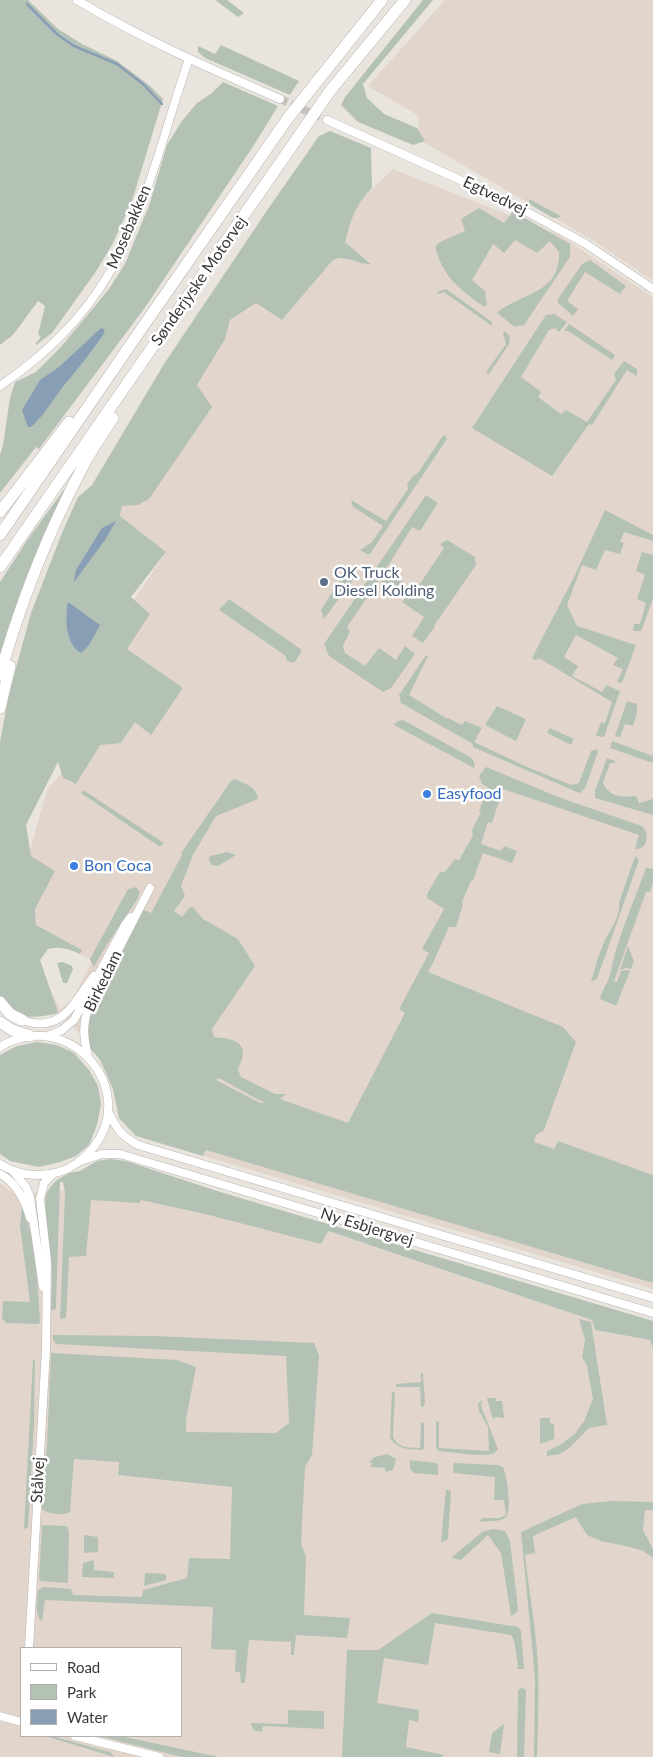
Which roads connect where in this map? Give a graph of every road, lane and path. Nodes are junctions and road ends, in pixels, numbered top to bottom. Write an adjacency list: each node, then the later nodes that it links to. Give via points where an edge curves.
1 (77, 0): 4 (street)
2 (382, 0): 9 (highway, Sønderjyske Motorvej, via 288,118)
3 (405, 0): 8 (highway, Sønderjyske Motorvej, via 330,91)
4 (189, 59): 5 (street); 10 (street, Mosebakken, via 139,212 110,273 68,329 39,358)
5 (280, 99)
6 (327, 120): 7 (street, Egtvedvej, via 507,201 586,244)
7 (653, 289)
8 (169, 325): 13 (highway, Sønderjyske Motorvej); 14 (highway, via 82,469)
9 (142, 328): 11 (highway); 12 (highway, Sønderjyske Motorvej)
10 (0, 386)
11 (0, 512)
12 (0, 535)
13 (0, 567)
14 (30, 582): 15 (highway); 16 (highway)
15 (0, 675)
16 (0, 708)
17 (150, 888): 18 (street, Birkedam)
18 (138, 908): 19 (street, Birkedam); 26 (street, Birkedam, via 88,1009 83,1037)
19 (105, 963): 21 (street, Birkedam, via 76,1004 58,1020 40,1023); 24 (street, Birkedam, via 74,1020)
20 (0, 1002): 21 (highway, via 10,1014)
21 (22, 1020)
22 (0, 1022): 23 (highway)
23 (30, 1036): 24 (street); 25 (street)
24 (48, 1037): 26 (street, via 70,1044)
25 (0, 1047)
26 (88, 1057): 27 (street, via 104,1082)
27 (108, 1111): 28 (street, via 99,1139); 34 (street, Ny Esbjergvej, via 118,1131 138,1145)
28 (81, 1161): 32 (street, Ny Esbjergvej); 36 (street, Ny Esbjergvej, via 102,1154 120,1154)
29 (0, 1164): 30 (street)
30 (13, 1170): 32 (street, via 33,1175); 33 (street, Stålvej, via 30,1197)
31 (0, 1174): 33 (street, Stålvej, via 7,1177 21,1194)
32 (53, 1174): 35 (street, Stålvej, via 44,1183 40,1199 47,1261)
33 (38, 1246): 35 (street, Stålvej)
34 (653, 1298)
35 (46, 1311): 37 (street, Stålvej)
36 (653, 1313)
37 (29, 1647)
38 (0, 1716): 39 (street)
39 (20, 1722)
40 (79, 1737): 41 (street)
41 (159, 1757)

